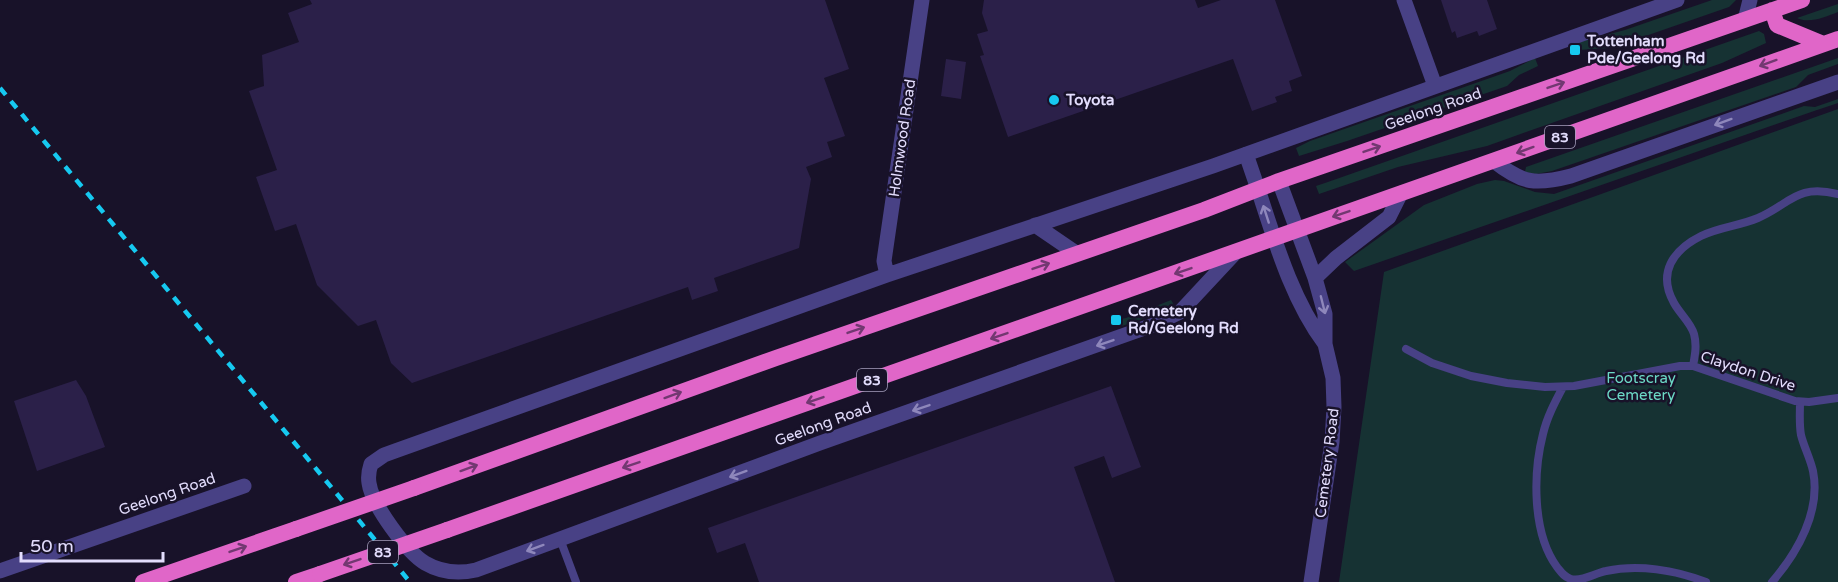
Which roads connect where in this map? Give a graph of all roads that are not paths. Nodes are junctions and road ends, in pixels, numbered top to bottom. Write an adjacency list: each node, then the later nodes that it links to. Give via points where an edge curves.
1 (922, 0): 22 (street, Holmwood Road, via 884,261)
2 (1404, 0): 10 (street)
3 (1677, 0): 10 (street, Geelong Road)
4 (1750, 0): 7 (street)
5 (1800, 0): 6 (highway, Geelong Road)
6 (1772, 10): 7 (highway, Geelong Road); 8 (highway, via 1777,25)
7 (1746, 20): 13 (highway, Geelong Road, one-way to 7)
8 (1831, 41): 12 (highway, Geelong Road / 83, one-way to 12)
9 (1838, 82): 12 (street, one-way to 12, via 1547,183 1511,174)
10 (1435, 86): 11 (street, Geelong Road)
11 (1246, 154): 14 (street, Cemetery Road); 17 (street, Geelong Road)
12 (1494, 161): 15 (highway, Geelong Road / 83)
13 (1279, 181): 14 (highway, Geelong Road); 18 (street, Cemetery Road)
14 (1258, 189): 19 (street, Cemetery Road, one-way to 14); 21 (highway, Geelong Road)
15 (1401, 193): 18 (highway, Geelong Road / 83, one-way to 18); 23 (street, via 1389,216)
16 (1838, 194): 26 (lane, via 1798,194 1759,218 1699,237 1675,254 1669,266 1669,288 1673,302 1693,332)
17 (1035, 225): 21 (street); 22 (street, Geelong Road)
18 (1297, 230): 19 (highway, Geelong Road / 83); 23 (street, Cemetery Road)
19 (1274, 239): 20 (highway, Geelong Road / 83); 24 (street, Cemetery Road, via 1311,325)
20 (1236, 252): 31 (street, Geelong Road, one-way to 31, via 1180,312 1161,322); 35 (highway, Geelong Road / 83, one-way to 35, bridge)
21 (1076, 253): 34 (highway, Geelong Road, one-way to 21, bridge)
22 (887, 275): 31 (street, Geelong Road, one-way to 22, via 476,570 461,573 436,568 402,541 379,507 369,482 371,464 384,455)
23 (1315, 278): 24 (street, Cemetery Road, one-way to 24, via 1325,314)
24 (1325, 344): 37 (street, Cemetery Road, via 1334,378 1332,442)
25 (1406, 349): 27 (lane, Claydon Drive, via 1471,376 1520,385)
26 (1693, 366): 27 (lane, Claydon Drive); 29 (lane, Claydon Drive)
27 (1563, 387): 33 (lane, via 1544,428 1536,478 1544,542 1554,564)
28 (1838, 398): 29 (lane, Claydon Drive)
29 (1800, 402): 39 (lane, via 1801,434 1814,478 1814,503 1800,540)
30 (244, 486): 32 (street, Geelong Road)
31 (560, 539): 36 (lane)
32 (0, 571)
33 (1568, 580): 38 (lane, via 1632,569 1675,573)
34 (143, 582)
35 (296, 582)
36 (576, 582)
37 (1311, 582)
38 (1706, 582)
39 (1772, 582)

